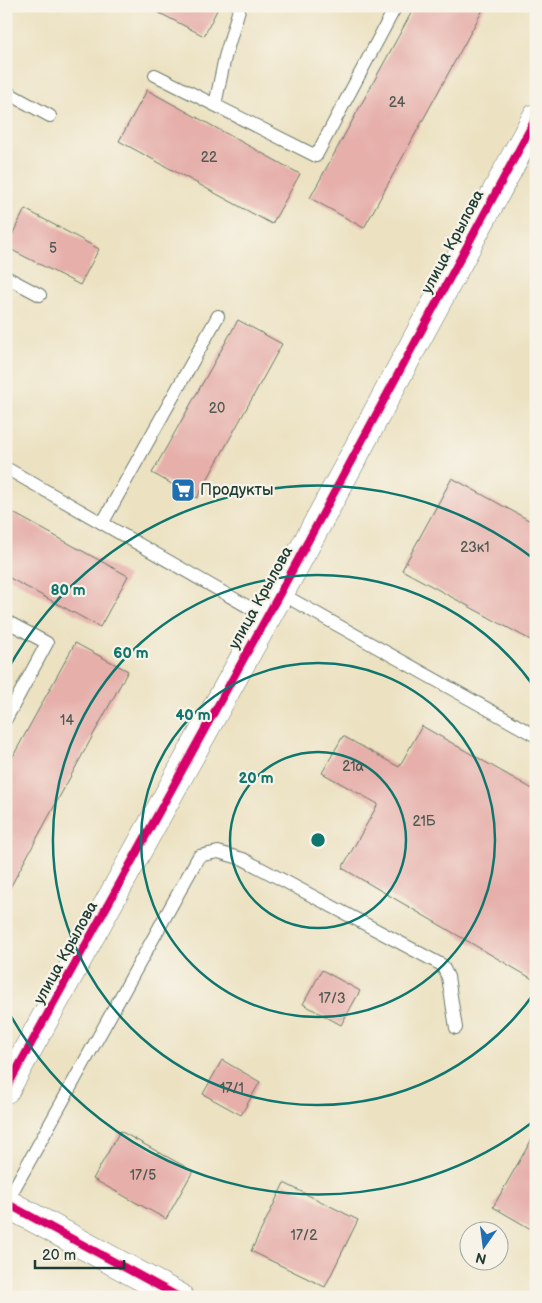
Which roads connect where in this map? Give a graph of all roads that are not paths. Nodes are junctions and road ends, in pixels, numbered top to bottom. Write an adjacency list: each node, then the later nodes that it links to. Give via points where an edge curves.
1 (240, 6): 5 (lane)
2 (396, 6): 5 (lane, via 316,156)
3 (155, 75): 5 (lane)
4 (6, 92): 6 (lane)
5 (215, 105)
6 (50, 116)
7 (536, 118): 13 (street, улица Крылова)
8 (6, 277): 9 (lane)
9 (40, 295)
10 (218, 316): 12 (lane)
11 (6, 468): 12 (lane)
12 (103, 522): 14 (lane)
13 (280, 593): 14 (street, улица Крылова); 17 (lane)
14 (266, 617): 19 (street, улица Крылова)
15 (6, 621): 16 (lane, via 47,643)
16 (6, 719)
17 (536, 736)
18 (456, 1028): 20 (lane, via 448,977 442,965 243,859 218,852 199,856)
19 (6, 1089)
20 (6, 1203): 21 (street)
21 (179, 1297)

